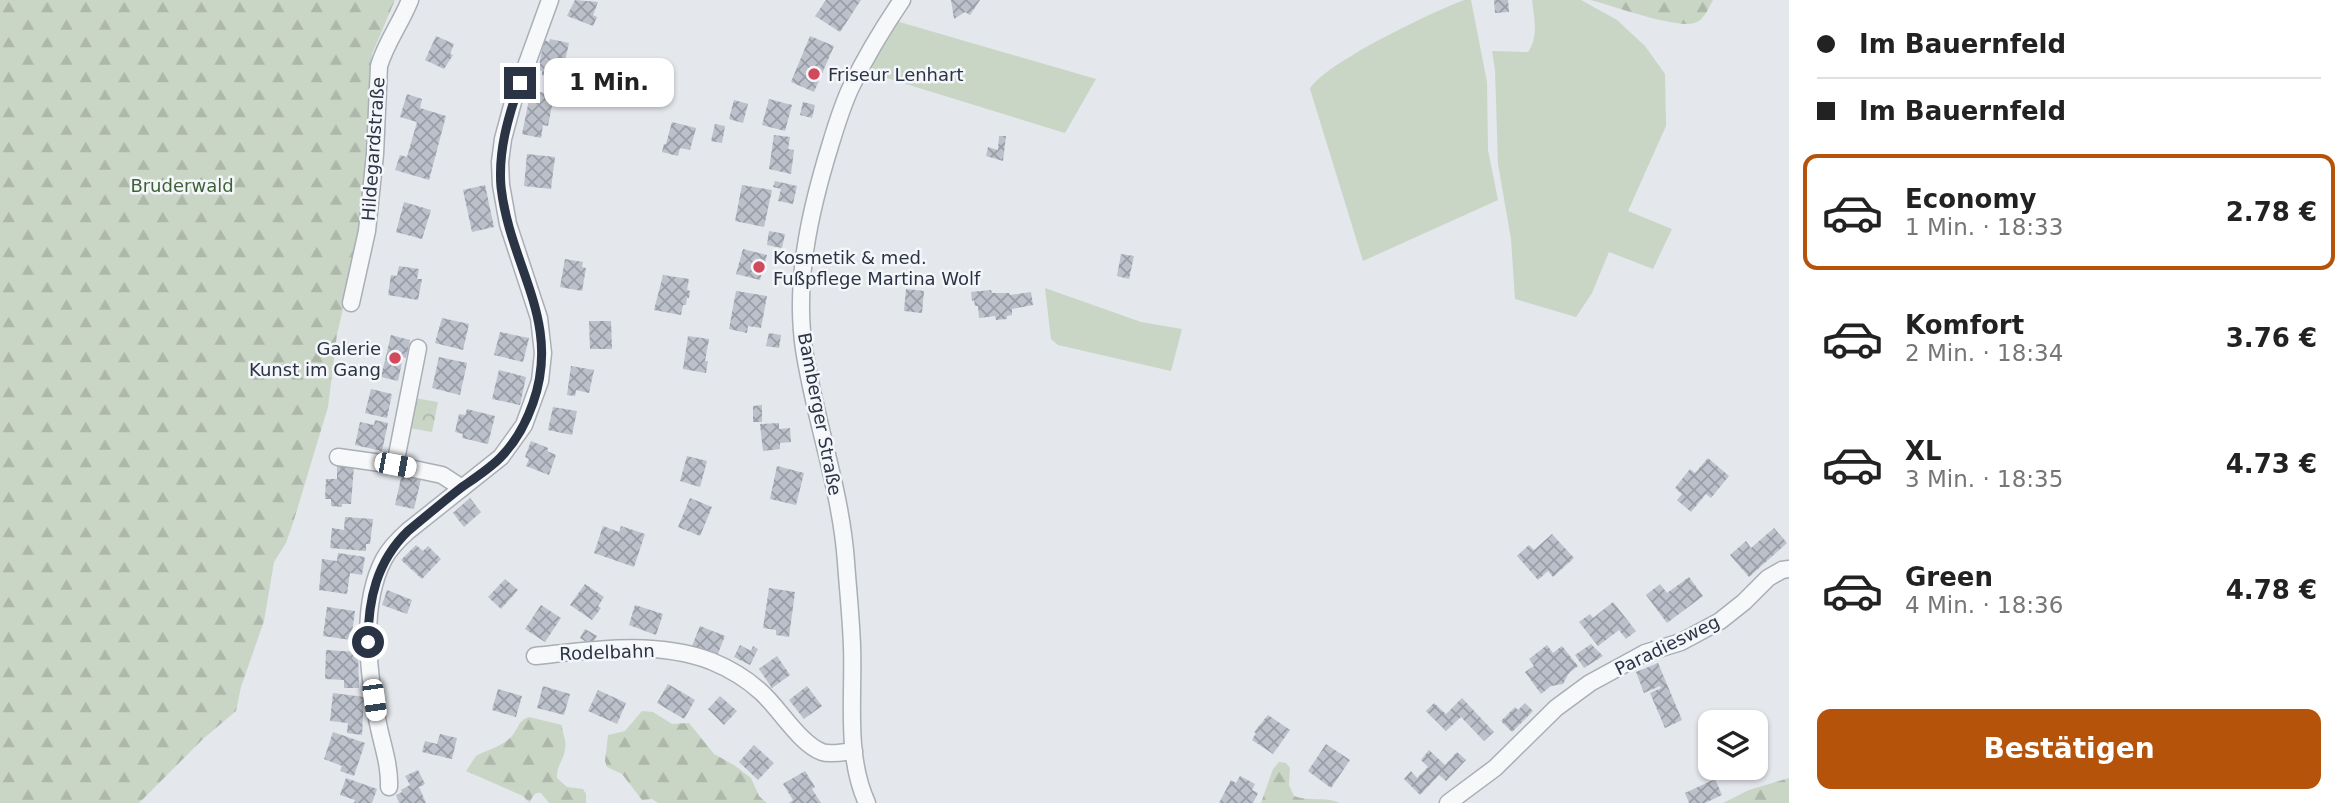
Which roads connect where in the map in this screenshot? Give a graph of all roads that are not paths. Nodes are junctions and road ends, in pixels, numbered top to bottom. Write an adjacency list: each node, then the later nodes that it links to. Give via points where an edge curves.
1 (410, 0): 4 (street, Hildegardstraße, via 379,66 368,222)
2 (550, 0): 8 (street, via 513,102 500,162 511,235 539,318 540,381 515,439 501,457)
3 (902, 0): 11 (street, Bamberger Straße, via 870,49 841,110 818,184 803,261 804,345 845,547)
4 (351, 303)
5 (418, 348): 7 (street)
6 (338, 457): 7 (street)
7 (395, 465): 8 (street, via 442,475)
8 (462, 488): 12 (street, via 395,544 376,581 368,642)
9 (1789, 569): 14 (street, Paradiesweg, via 1768,578 1720,621 1590,683 1556,708 1495,768)
10 (535, 656): 11 (street, Rodelbahn, via 632,648 711,662 760,690 815,748 829,753)
11 (854, 751): 13 (street, Bamberger Straße)
12 (389, 787)
13 (867, 803)
14 (1448, 803)

